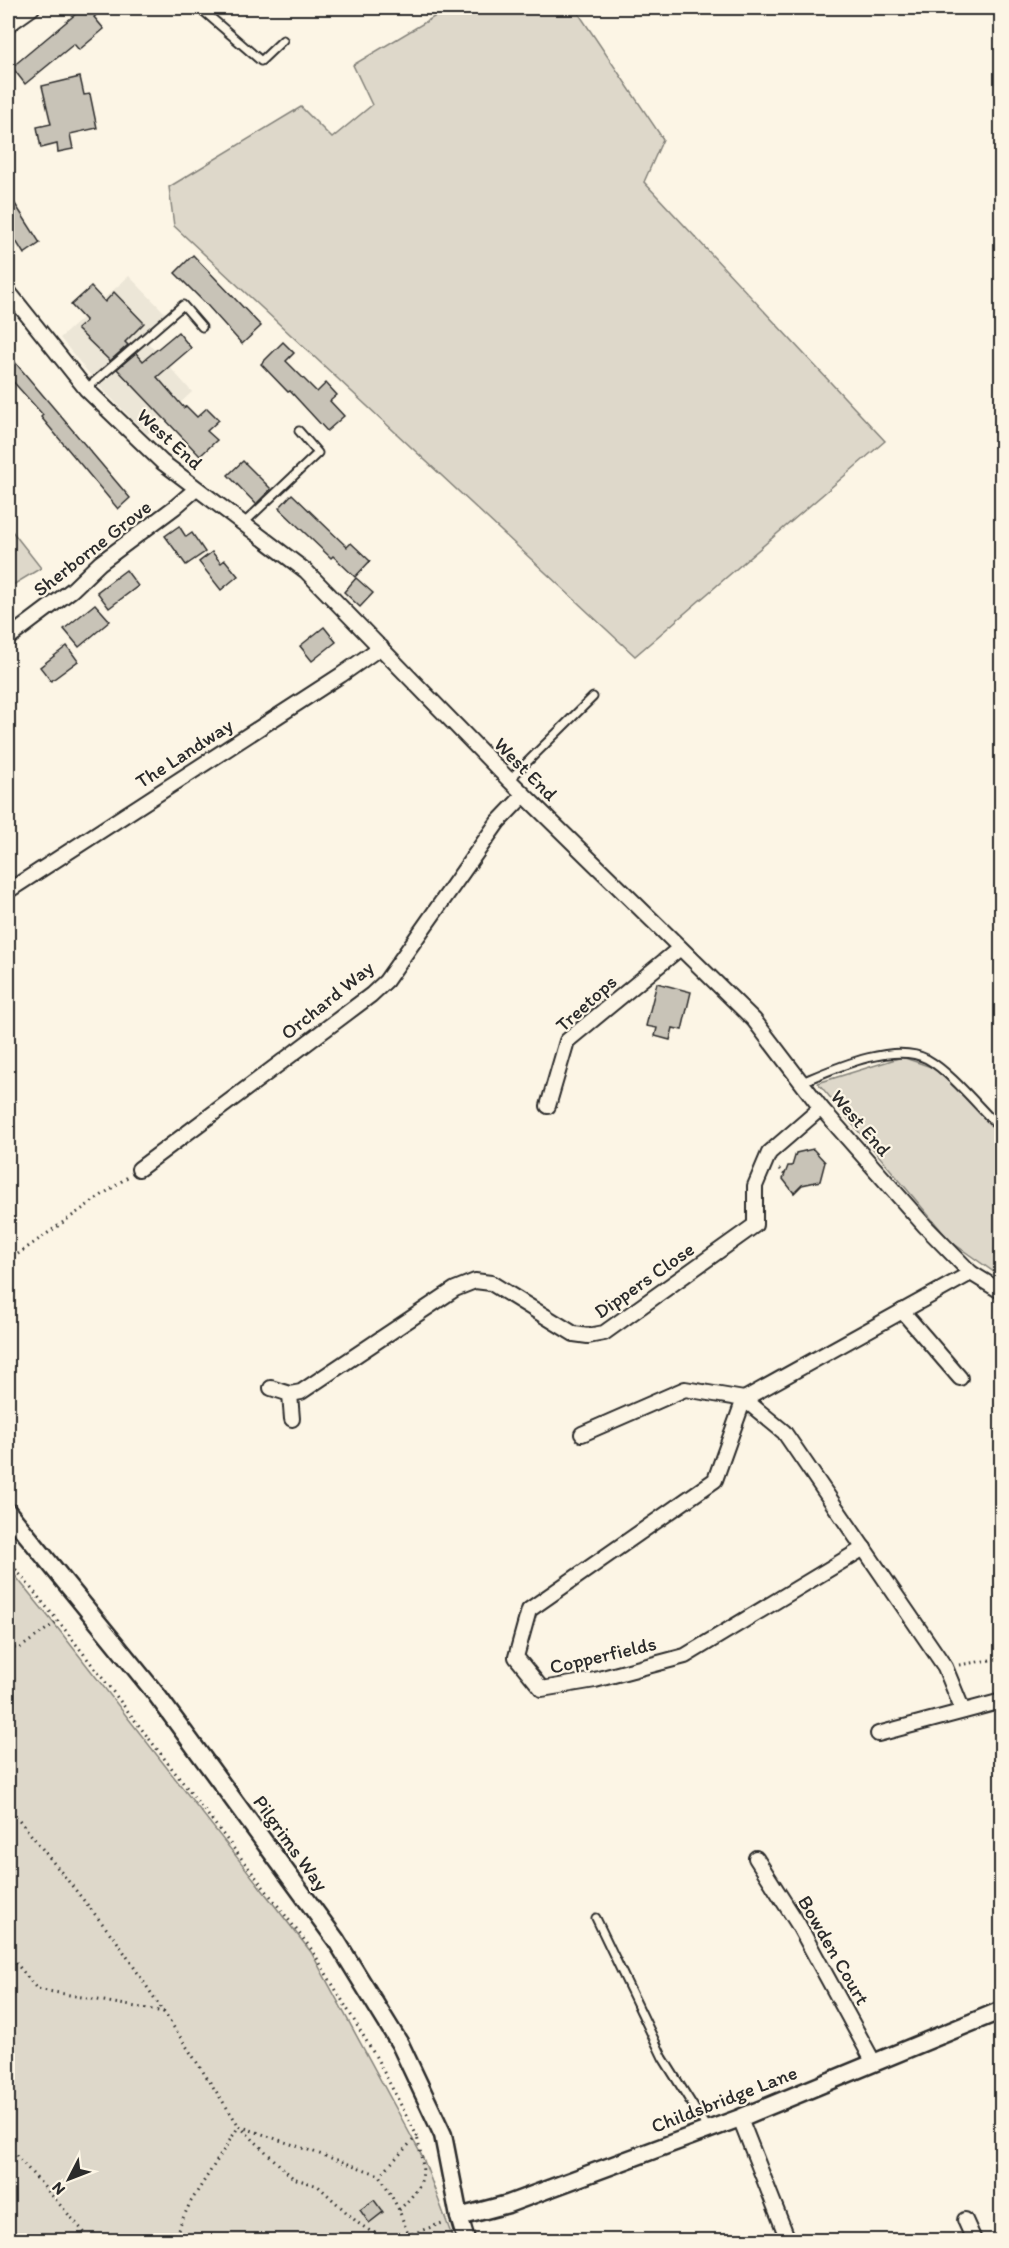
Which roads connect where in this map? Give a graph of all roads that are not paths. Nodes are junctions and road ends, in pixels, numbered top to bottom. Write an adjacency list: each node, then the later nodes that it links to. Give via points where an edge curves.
1 (32, 8): 3 (street)
2 (200, 8): 4 (lane, via 261,61)
3 (8, 25)
4 (283, 40)
5 (8, 291): 7 (street, West End)
6 (202, 327): 7 (lane, via 183,305)
7 (86, 389): 9 (street, West End)
8 (299, 431): 10 (lane, via 318,453)
9 (196, 489): 10 (street, West End); 11 (street, Sherborne Grove)
10 (244, 522): 12 (street, West End, via 306,571)
11 (11, 636)
12 (381, 647): 14 (street, West End); 16 (street, The Landway)
13 (593, 697): 14 (lane)
14 (508, 780): 15 (street, West End)
15 (524, 795): 17 (street, West End); 22 (street, Orchard Way, via 498,822 386,981)
16 (8, 891)
17 (680, 948): 18 (street, West End, via 754,1020); 19 (street, Treetops, via 567,1041)
18 (801, 1082): 20 (street, West End); 21 (lane, via 875,1057 911,1054 940,1068)
19 (548, 1106)
20 (821, 1108): 23 (street, West End); 28 (street, Dippers Close, via 770,1153 755,1186 755,1225 604,1333 574,1334 491,1283 475,1281 454,1289 301,1392)
21 (1002, 1130)
22 (139, 1169)
23 (971, 1273): 24 (street, West End); 25 (street)
24 (1002, 1292)
25 (902, 1311): 26 (street); 29 (street)
26 (960, 1378)
27 (271, 1388): 28 (street)
28 (290, 1394): 30 (street)
29 (744, 1400): 31 (street, via 685,1389); 33 (street, via 784,1432); 33 (street, Copperfields, via 715,1480 529,1610 516,1657 542,1689 595,1680 685,1656)
30 (292, 1419)
31 (582, 1434)
32 (8, 1512): 43 (street, Pilgrims Way, via 156,1694 336,1940 400,2044 443,2134)
33 (864, 1548): 35 (street, via 945,1667)
34 (1002, 1701): 35 (street)
35 (963, 1711): 36 (street)
36 (878, 1734)
37 (756, 1858): 40 (street, Bowden Court, via 798,1924)
38 (596, 1918): 42 (lane, via 663,2058)
39 (1002, 2010): 40 (street, Childsbridge Lane)
40 (874, 2063): 41 (street, Childsbridge Lane)
41 (740, 2118): 42 (street, Childsbridge Lane); 46 (street)
42 (707, 2128): 43 (street, Childsbridge Lane, via 508,2204)
43 (459, 2217): 45 (street, Pilgrims Way)
44 (965, 2220): 47 (street)
45 (466, 2241)
46 (788, 2241)
47 (974, 2241)

